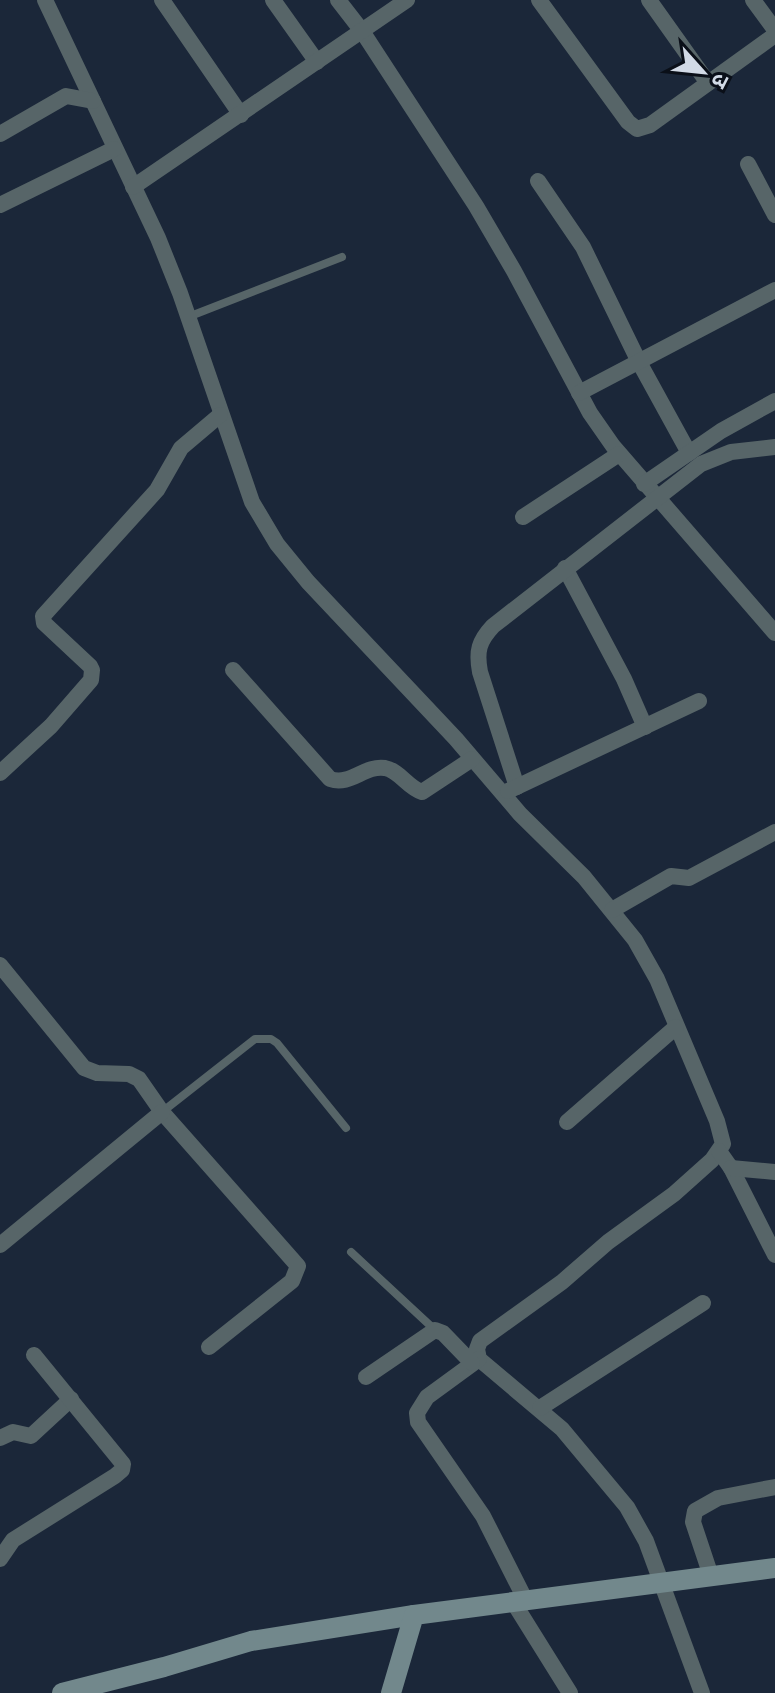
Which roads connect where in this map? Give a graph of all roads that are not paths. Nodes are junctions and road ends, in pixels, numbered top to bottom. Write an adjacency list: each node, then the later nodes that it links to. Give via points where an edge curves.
1 (45, 0): 13 (street)
2 (162, 0): 14 (street)
3 (273, 0): 11 (street)
4 (338, 0): 9 (street)
5 (407, 0): 9 (street)
6 (539, 0): 12 (street, via 637,129)
7 (649, 0): 12 (street)
8 (753, 0): 10 (street)
9 (362, 31): 11 (street); 26 (street, via 476,206)
10 (775, 33): 12 (street)
11 (317, 62): 14 (street)
12 (708, 83)
13 (93, 101): 15 (street, via 66,96); 16 (street)
14 (241, 115): 19 (street)
15 (0, 134)
16 (114, 149): 19 (street); 20 (street)
17 (748, 164): 21 (street)
18 (538, 181): 25 (street, via 583,247)
19 (133, 187): 24 (street)
20 (0, 205)
21 (775, 215)
22 (342, 257): 24 (lane)
23 (775, 290): 25 (street)
24 (188, 317): 28 (street)
25 (639, 362): 26 (street); 30 (street)
26 (579, 393): 31 (street)
27 (775, 401): 30 (street)
28 (220, 415): 39 (street, via 252,502 277,544); 40 (street, via 181,448 157,490 43,616 44,623 90,666 91,680)
29 (775, 447): 32 (street, via 716,456)
30 (689, 453): 32 (street)
31 (619, 454): 32 (street); 33 (street)
32 (650, 491): 34 (street); 35 (street)
33 (523, 517)
34 (565, 568): 38 (street); 41 (street, via 493,626 478,646)
35 (775, 633)
36 (233, 670): 39 (street, via 330,779 344,781 384,768 422,792)
37 (699, 701): 38 (street)
38 (645, 727): 41 (street)
39 (472, 759): 41 (street)
40 (0, 773)
41 (511, 790): 43 (street, via 524,818)
42 (775, 832): 43 (street, via 689,878 671,876)
43 (612, 910): 45 (street, via 646,957)
44 (0, 965): 46 (street, via 84,1068 134,1075)
45 (676, 1027): 47 (street); 49 (street, via 717,1121)
46 (162, 1112): 48 (lane, via 263,1038 277,1043); 52 (street); 57 (street, via 298,1266 292,1281)
47 (567, 1122)
48 (346, 1128)
49 (719, 1151): 50 (street); 59 (street, via 674,1194 480,1341)
50 (731, 1168): 51 (street); 54 (street)
51 (775, 1172)
52 (0, 1245)
53 (351, 1252): 56 (lane)
54 (775, 1255)
55 (703, 1303): 62 (street)
56 (435, 1330): 59 (street); 60 (street)
57 (209, 1347)
58 (34, 1355): 61 (street)
59 (476, 1361): 62 (street); 69 (street, via 427,1397 418,1422 483,1516)
60 (366, 1377)
61 (71, 1399): 63 (street, via 31,1436 13,1432); 65 (street, via 121,1458 122,1470 13,1540)
62 (540, 1408): 68 (street, via 627,1507)
63 (0, 1438)
64 (775, 1487): 67 (street, via 718,1498 695,1511 693,1522)
65 (0, 1559)
66 (775, 1568): 67 (main road)
67 (711, 1576): 68 (main road)
68 (661, 1582): 69 (main road); 74 (street)
69 (518, 1600): 70 (main road); 73 (street)
70 (414, 1615): 71 (main road, via 251,1641); 72 (main road)
71 (62, 1693)
72 (391, 1693)
73 (570, 1693)
74 (702, 1693)

